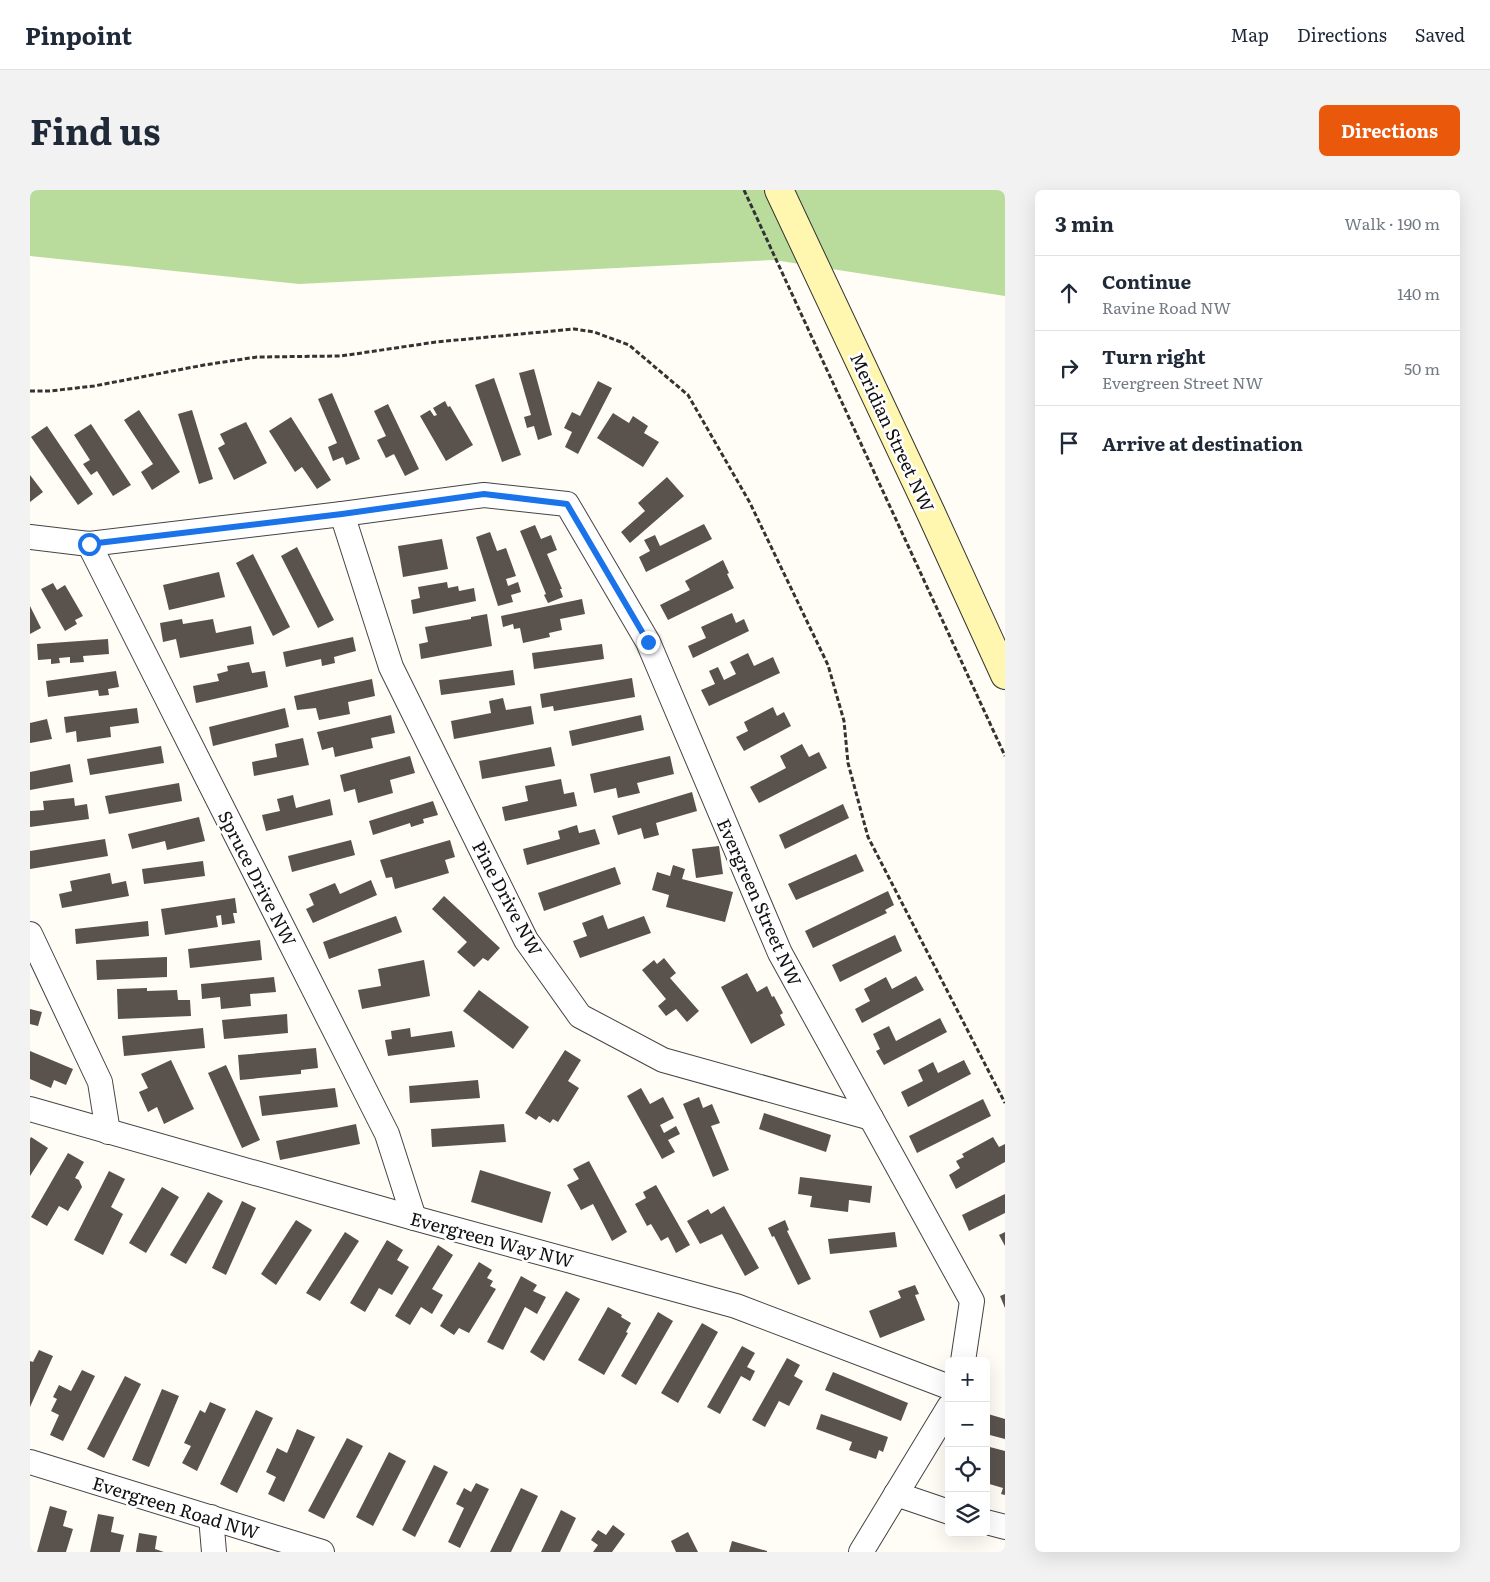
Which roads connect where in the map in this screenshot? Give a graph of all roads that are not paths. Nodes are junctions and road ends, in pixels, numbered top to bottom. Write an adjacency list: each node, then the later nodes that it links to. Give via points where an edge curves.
1 (779, 190): 5 (street, Meridian Street NW)
2 (342, 514): 4 (street); 8 (street, Pine Drive NW, via 391,667 526,940 580,1016 663,1060); 8 (street, Evergreen Street NW, via 484,494 567,504 648,642 780,953)
3 (30, 537): 4 (street)
4 (89, 544): 10 (street, Spruce Drive NW, via 387,1134)
5 (1005, 674)
6 (30, 934): 9 (street, via 100,1082)
7 (30, 1109): 9 (street, Evergreen Way NW)
8 (871, 1118): 11 (street, Evergreen Street NW, via 972,1301)
9 (108, 1132): 10 (street, Evergreen Way NW)
10 (414, 1218): 12 (street, Evergreen Way NW, via 736,1306)
11 (964, 1357)
12 (945, 1384)
13 (945, 1413): 15 (street)
14 (30, 1462): 17 (street, Evergreen Road NW)
15 (896, 1494): 16 (street); 22 (street)
16 (945, 1511)
17 (211, 1517): 20 (street); 21 (street, Evergreen Road NW)
18 (990, 1523): 19 (street)
19 (1005, 1526)
20 (214, 1552)
21 (322, 1552)
22 (861, 1552)

